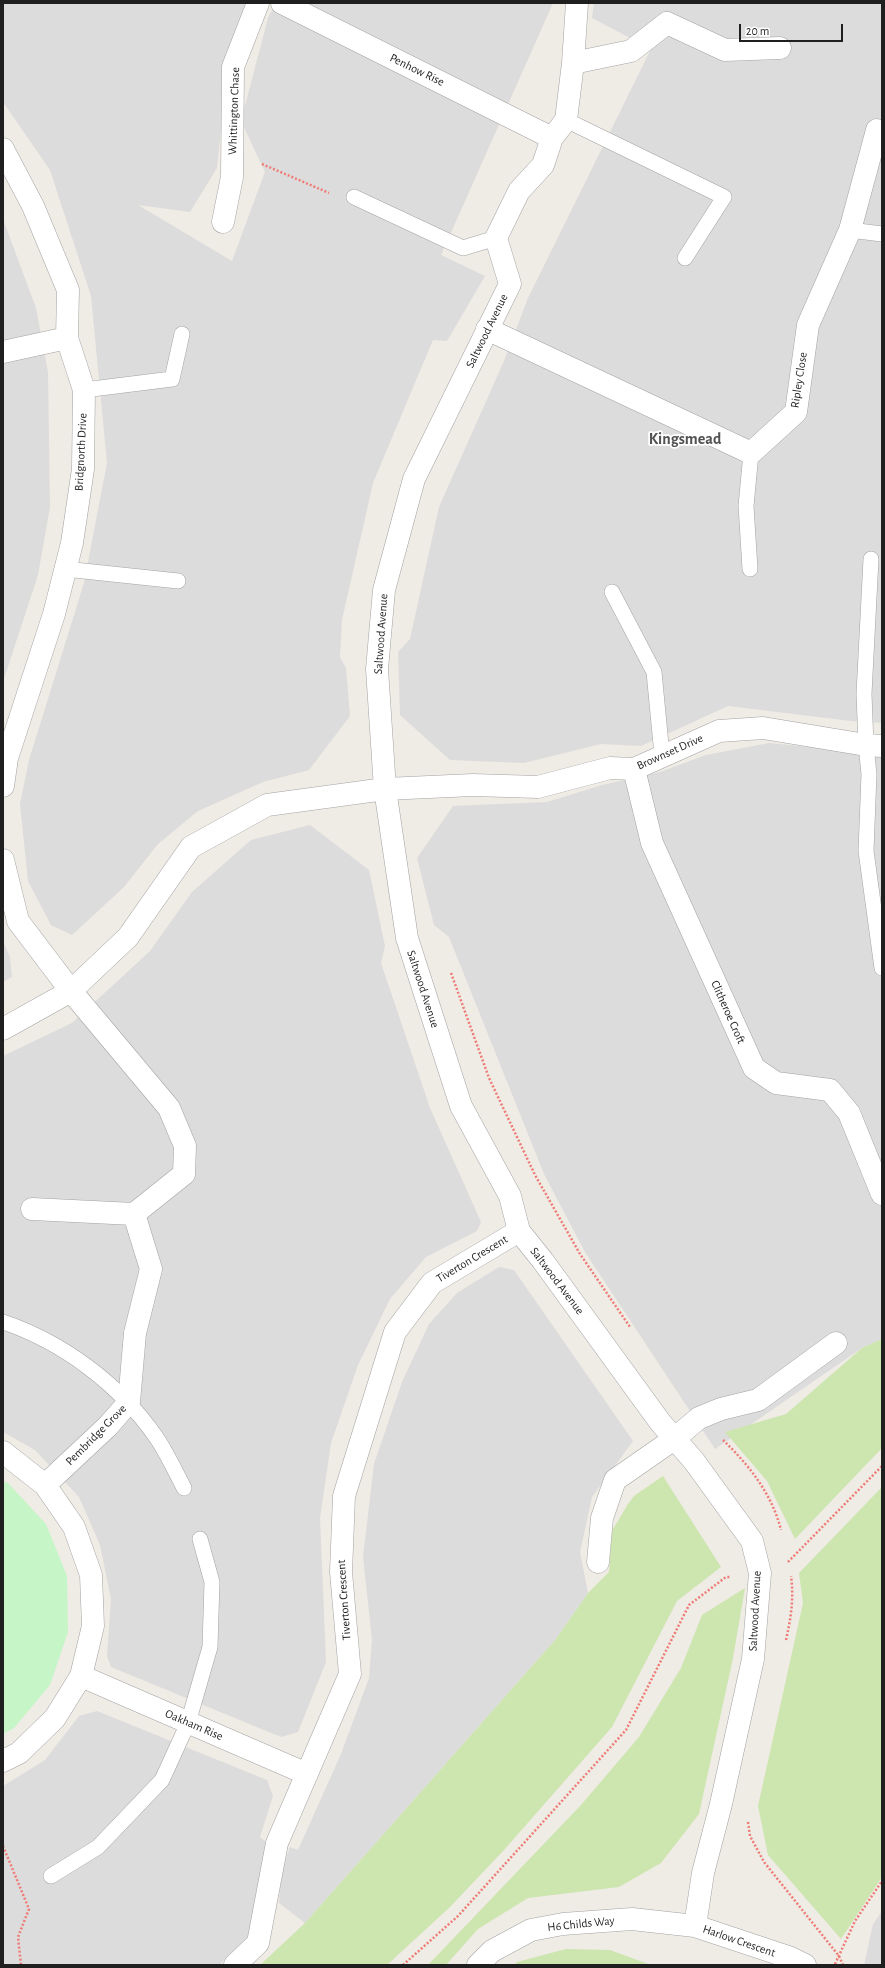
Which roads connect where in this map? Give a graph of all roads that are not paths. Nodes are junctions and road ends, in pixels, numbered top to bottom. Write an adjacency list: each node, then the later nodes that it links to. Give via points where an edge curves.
1 (258, 3): 11 (street, Whittington Chase, via 233,67 232,177)
2 (282, 3): 8 (street, Penhow Rise)
3 (577, 3): 5 (street)
4 (780, 48): 5 (street, via 725,50 667,23 631,51)
5 (573, 63): 6 (street)
6 (566, 120): 8 (street); 15 (lane, via 724,197)
7 (878, 130): 12 (street, Ripley Close)
8 (552, 138): 14 (street, via 543,165 519,191)
9 (3, 149): 18 (street, Bridgnorth Drive, via 33,206 68,290)
10 (354, 197): 14 (lane, via 463,248)
11 (223, 222)
12 (850, 230): 13 (lane); 21 (street, Ripley Close, via 808,325 796,412)
13 (882, 234)
14 (496, 238): 16 (street, Saltwood Avenue, via 510,284)
15 (685, 258)
16 (487, 330): 21 (street); 32 (street, Saltwood Avenue, via 414,479 384,590 377,669)
17 (182, 334): 20 (lane, via 172,379)
18 (67, 338): 19 (street); 20 (street, Bridgnorth Drive)
19 (3, 352)
20 (84, 390): 23 (street, Bridgnorth Drive, via 83,469 72,543)
21 (751, 453): 24 (lane, via 746,506)
22 (871, 559): 27 (lane, via 864,694)
23 (65, 569): 25 (lane); 29 (street, Bridgnorth Drive, via 54,614)
24 (750, 569)
25 (178, 581)
26 (612, 592): 28 (lane, via 654,672)
27 (874, 745): 28 (street, Brownset Drive, via 763,728 719,731); 34 (lane, via 869,774 866,851)
28 (662, 755): 30 (street, Brownset Drive)
29 (5, 758): 31 (street, Bridgnorth Drive)
30 (634, 769): 32 (street, Brownset Drive, via 610,768 538,787); 37 (street, Clitheroe Croft, via 652,843 754,1068 776,1083 830,1090 849,1113)
31 (3, 786)
32 (386, 789): 35 (street, Brownset Drive, via 267,805 191,847 128,937); 40 (street, Saltwood Avenue, via 407,938 461,1106 510,1196)
33 (3, 860): 35 (street, via 18,921)
34 (882, 968)
35 (71, 991): 36 (street, Brownset Drive); 39 (street, via 169,1108 185,1146 184,1174)
36 (3, 1029)
37 (882, 1194)
38 (32, 1209): 39 (street)
39 (134, 1214): 43 (street, Pembridge Grove, via 151,1269 135,1333)
40 (519, 1231): 44 (street, Saltwood Avenue); 53 (street, Tiverton Crescent, via 432,1282 395,1332 344,1496 341,1572 350,1674)
41 (3, 1322): 43 (lane, via 26,1330 78,1360)
42 (836, 1342): 44 (street, via 758,1400 699,1418)
43 (129, 1402): 46 (street, Pembridge Grove, via 108,1426); 47 (lane, via 157,1438)
44 (674, 1439): 49 (street, via 615,1480 602,1518); 55 (street, Saltwood Avenue, via 694,1461 752,1541 760,1573 753,1659 703,1873)
45 (3, 1452): 46 (street)
46 (45, 1485): 50 (street, via 74,1527 91,1575 93,1626)
47 (184, 1488)
48 (200, 1539): 51 (lane, via 212,1582 210,1647)
49 (598, 1562)
50 (80, 1676): 51 (street, Oakham Rise); 52 (street, via 55,1718 19,1753)
51 (188, 1723): 53 (street, Oakham Rise); 54 (lane, via 162,1780 98,1847)
52 (3, 1761)
53 (307, 1774): 56 (street, Tiverton Crescent, via 277,1843 258,1943)
54 (51, 1876)
55 (695, 1926): 57 (street, H6 Childs Way, via 632,1919 563,1924 531,1930 492,1951); 58 (street, Harlow Crescent)
56 (236, 1965)
57 (478, 1965)
58 (805, 1965)

